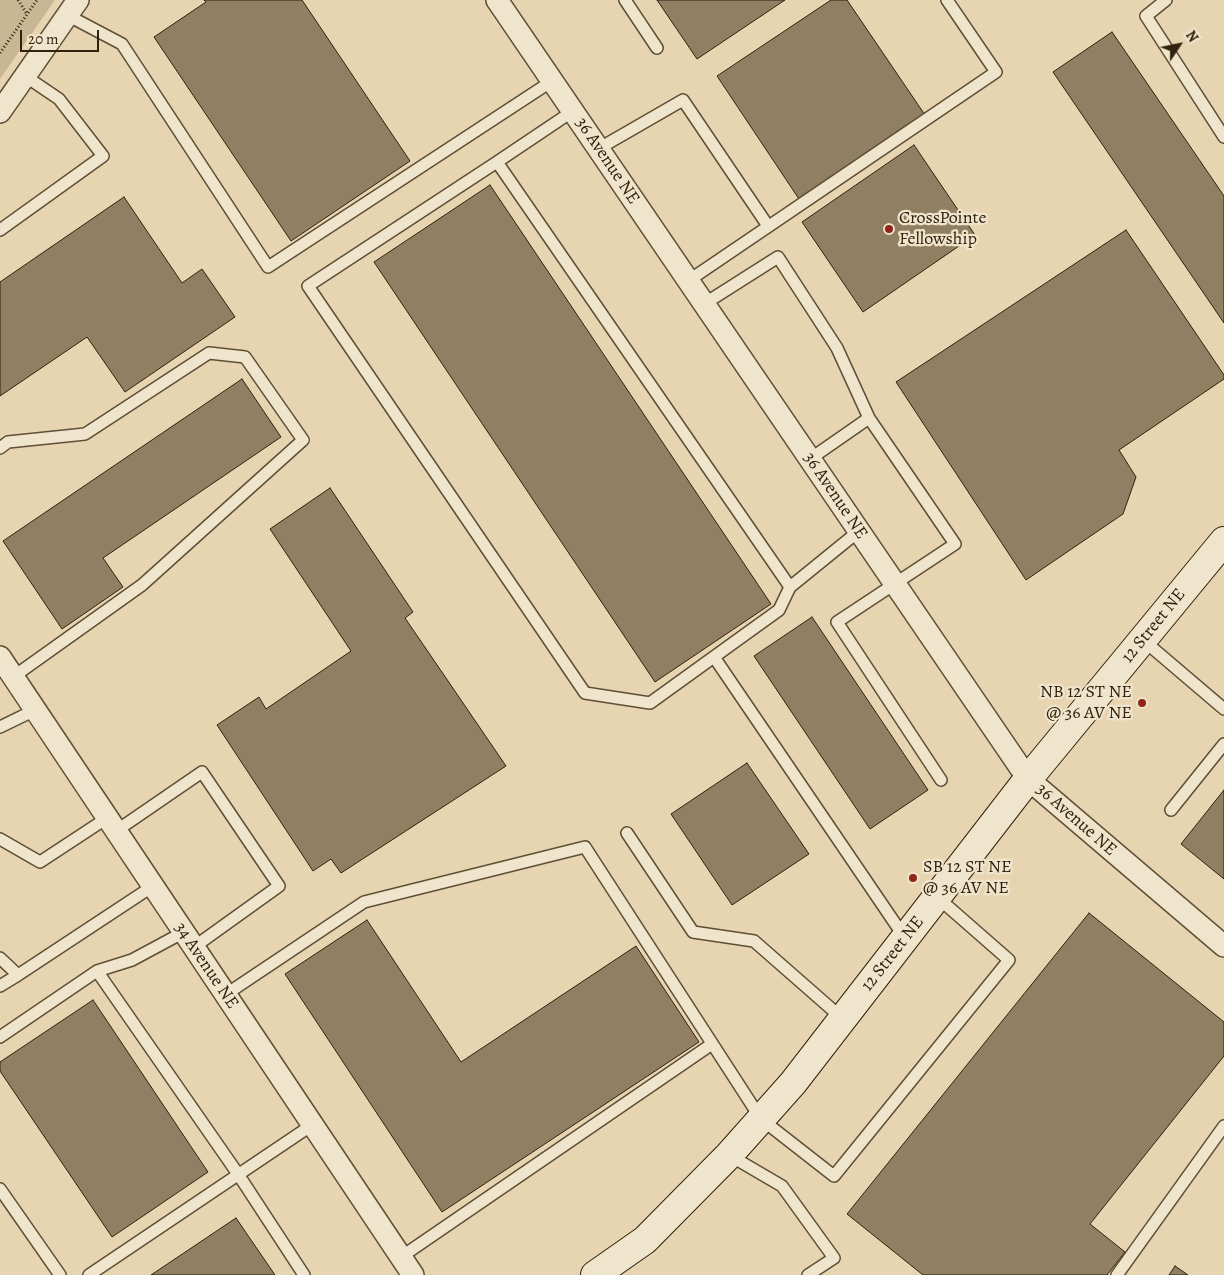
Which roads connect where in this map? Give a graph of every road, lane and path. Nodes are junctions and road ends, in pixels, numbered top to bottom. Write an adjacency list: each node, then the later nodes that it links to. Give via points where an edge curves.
1 (18, 0): 8 (path)
2 (37, 0): 8 (path)
3 (497, 0): 12 (street, 36 Avenue NE)
4 (625, 0): 9 (lane)
5 (947, 0): 18 (lane, via 996,72)
6 (1166, 0): 15 (lane, via 1146,16)
7 (72, 8): 11 (street); 12 (lane, via 122,44 268,266)
8 (27, 14): 10 (path)
9 (657, 48)
10 (0, 54)
11 (25, 76): 14 (street); 19 (lane, via 59,99 103,156)
12 (552, 81): 13 (street, 36 Avenue NE)
13 (573, 111): 16 (street, 36 Avenue NE); 17 (lane)
14 (0, 112)
15 (1224, 136)
16 (598, 149): 18 (lane, via 683,100); 20 (street, 36 Avenue NE)
17 (497, 162): 28 (lane); 30 (lane, via 308,286 585,693 650,703)
18 (768, 226): 20 (lane)
19 (0, 230)
20 (688, 281): 21 (street, 36 Avenue NE)
21 (704, 304): 22 (lane, via 778,257 838,348); 24 (street, 36 Avenue NE)
22 (868, 418): 24 (lane); 27 (lane, via 955,544)
23 (0, 448): 32 (lane, via 8,442 85,434 209,353 245,356 303,440 142,585)
24 (810, 459): 25 (street, 36 Avenue NE)
25 (859, 531): 27 (street, 36 Avenue NE); 28 (lane)
26 (1224, 541): 29 (street, 12 Street NE)
27 (895, 584): 37 (street, 36 Avenue NE); 38 (lane, via 837,622)
28 (790, 587): 30 (lane, via 779,610)
29 (1142, 640): 33 (lane); 37 (street, 12 Street NE)
30 (714, 656): 45 (lane)
31 (0, 658): 32 (street, 34 Avenue NE)
32 (13, 677): 34 (street, 34 Avenue NE)
33 (1224, 709)
34 (35, 710): 35 (lane); 40 (street, 34 Avenue NE)
35 (0, 727)
36 (1224, 744): 39 (lane)
37 (1028, 779): 44 (street, 12 Street NE); 47 (street, 36 Avenue NE)
38 (941, 780)
39 (1171, 810)
40 (112, 825): 42 (lane, via 40,862); 43 (street, 34 Avenue NE); 46 (lane, via 202,772 279,886)
41 (627, 833): 53 (lane, via 693,932 754,941)
42 (0, 839)
43 (153, 886): 46 (street, 34 Avenue NE); 50 (lane)
44 (937, 897): 45 (street, 12 Street NE); 56 (lane, via 1009,960 834,1176)
45 (905, 938): 53 (street, 12 Street NE)
46 (189, 940): 49 (lane); 52 (street, 34 Avenue NE)
47 (1224, 946)
48 (0, 958): 50 (lane)
49 (96, 970): 54 (lane); 60 (lane)
50 (18, 975): 51 (lane)
51 (0, 986)
52 (225, 995): 55 (lane, via 364,902 585,847); 57 (street, 34 Avenue NE)
53 (843, 1019): 56 (street, 12 Street NE)
54 (0, 1037)
55 (712, 1044): 56 (lane); 62 (lane)
56 (761, 1119): 59 (street, 12 Street NE)
57 (312, 1124): 60 (lane); 62 (street, 34 Avenue NE)
58 (1224, 1126): 69 (lane)
59 (729, 1155): 67 (street, 12 Street NE, via 645,1240); 68 (lane, via 782,1186 834,1258)
60 (238, 1174): 64 (lane); 65 (lane)
61 (0, 1189): 63 (lane)
62 (401, 1257): 66 (street, 34 Avenue NE)
63 (60, 1275)
64 (89, 1275)
65 (304, 1275)
66 (413, 1275)
67 (595, 1275)
68 (808, 1275)
69 (1117, 1275)

